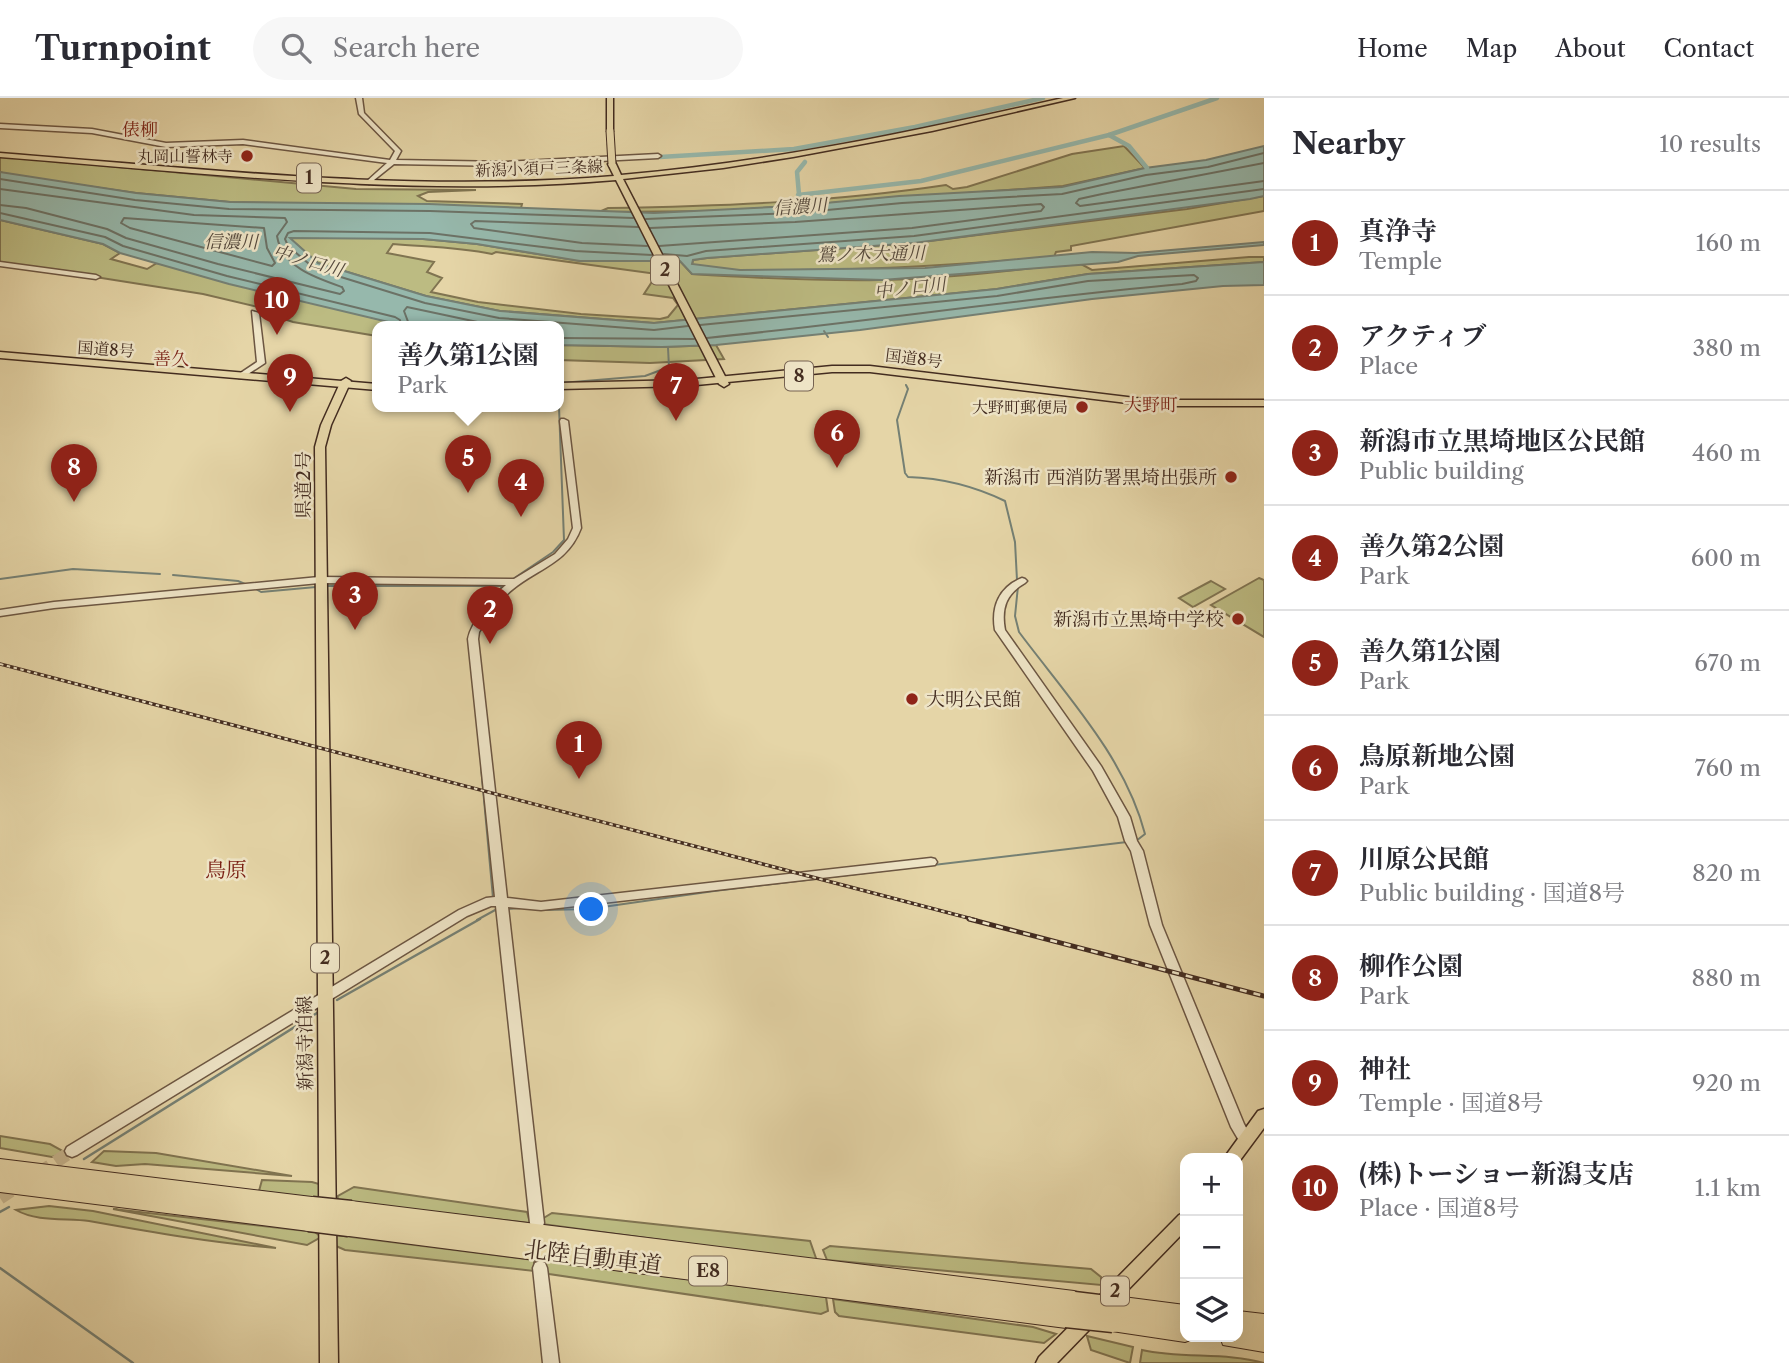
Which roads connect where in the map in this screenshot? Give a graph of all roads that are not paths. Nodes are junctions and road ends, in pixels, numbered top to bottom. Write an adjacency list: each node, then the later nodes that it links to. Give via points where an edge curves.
1 (359, 98): 7 (street, via 361,113 398,151)
2 (610, 98): 8 (main road, 2, bridge, via 612,164)
3 (1072, 98): 8 (main road, 新潟小須戸三条線 / 1, via 825,152)
4 (0, 126): 7 (street, via 97,132 166,145 243,142)
5 (0, 155): 9 (main road, 新潟小須戸三条線 / 1)
6 (658, 156): 7 (street, via 505,164)
7 (392, 162): 9 (street)
8 (618, 179): 9 (main road, 新潟小須戸三条線 / 1, via 507,184); 14 (main road, 2)
9 (369, 182)
10 (0, 264): 11 (street)
11 (96, 277)
12 (255, 313): 15 (street, via 261,363)
13 (0, 353): 15 (highway, 国道8号)
14 (713, 363): 16 (main road, via 729,376); 17 (main road, 2); 18 (main road, via 714,374 708,378)
15 (246, 374): 20 (highway, 国道8号)
16 (752, 378): 17 (highway, 国道8号 / 8); 23 (highway, 国道8号 / 8, via 870,369 1141,402)
17 (723, 382): 18 (highway, 国道8号 / 8); 21 (highway, 国道8号 / 8); 23 (highway, 国道8号 / 8, via 874,373 1148,405)
18 (674, 383): 22 (highway, 国道8号 / 8)
19 (372, 384): 20 (highway, 国道8号)
20 (343, 386): 25 (main road, 県道2号 / 2, via 320,447)
21 (564, 389)
22 (564, 389)
23 (1264, 405)
24 (564, 421): 28 (street, via 575,537 557,557)
25 (321, 554): 26 (main road, 新潟寺泊線 / 2)
26 (319, 580): 28 (street); 29 (street); 32 (main road, 新潟寺泊線 / 2)
27 (1023, 581): 34 (street, via 999,602 1000,630 1097,769 1124,817 1156,925)
28 (519, 582): 31 (street, via 503,592 473,639)
29 (0, 613)
30 (931, 862): 31 (street, via 541,906)
31 (501, 900): 32 (street, via 463,912); 42 (street)
32 (326, 996): 35 (street); 52 (main road, 新潟寺泊線 / 2)
33 (1264, 1116): 34 (main road)
34 (1246, 1140): 36 (main road)
35 (72, 1151)
36 (1236, 1153)
37 (0, 1159): 40 (highway)
38 (0, 1168): 40 (highway, 北陸自動車道 / E8)
39 (0, 1185): 41 (highway, 北陸自動車道 / E8)
40 (229, 1196): 41 (highway, 北陸自動車道 / E8)
41 (310, 1214): 45 (highway, 北陸自動車道 / E8, bridge)
42 (537, 1223)
43 (1180, 1225): 54 (main road, 2)
44 (540, 1268): 53 (street)
45 (1118, 1315): 46 (highway, 北陸自動車道 / E8); 49 (highway, 北陸自動車道 / E8)
46 (1180, 1315)
47 (1243, 1323): 48 (highway)
48 (1264, 1325)
49 (1180, 1330)
50 (1243, 1338): 51 (highway)
51 (1264, 1341)
52 (329, 1363)
53 (551, 1363)
54 (1045, 1363)

